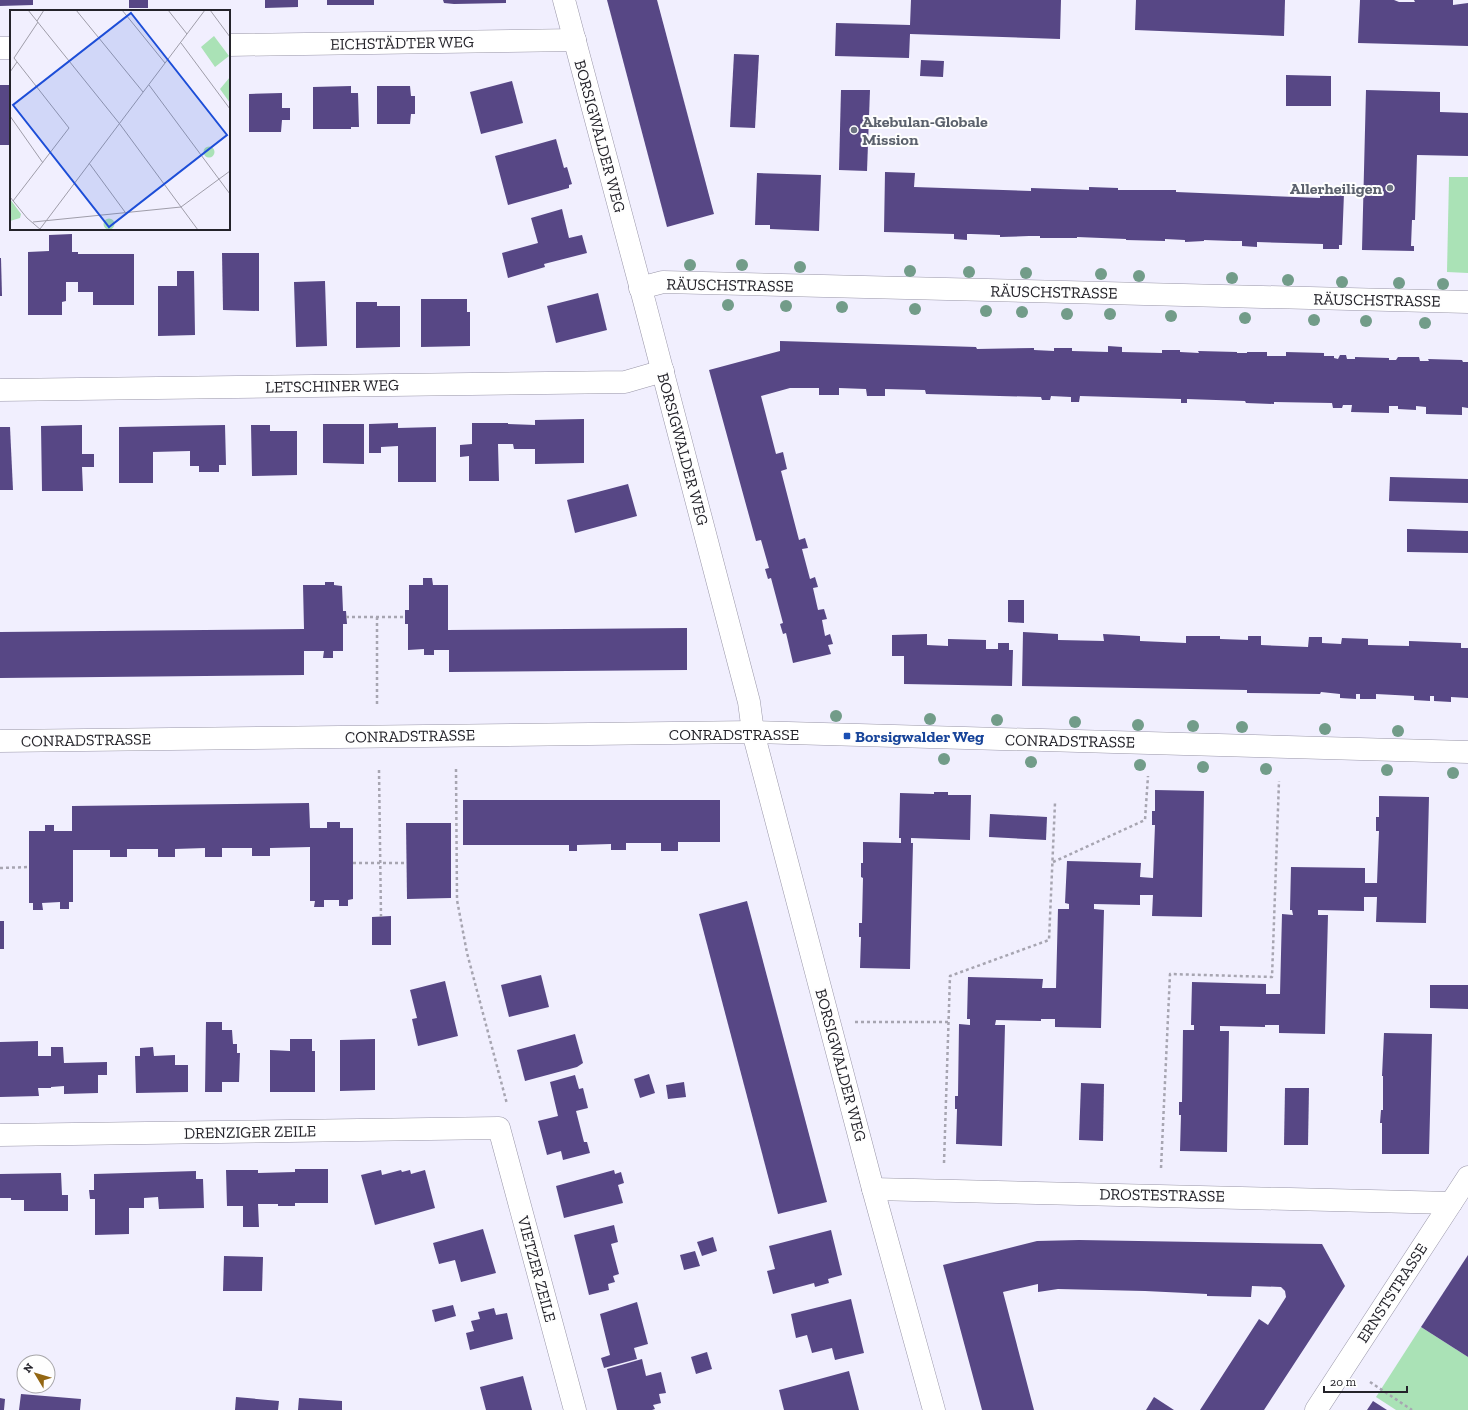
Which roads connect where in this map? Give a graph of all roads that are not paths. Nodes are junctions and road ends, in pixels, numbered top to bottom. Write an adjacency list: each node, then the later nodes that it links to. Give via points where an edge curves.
1 (564, 0): 2 (street, BORSIGWALDER WEG)
2 (575, 40): 3 (street, EICHSTÄDTER WEG); 4 (street, BORSIGWALDER WEG)
3 (230, 45)
4 (640, 288): 5 (street, RÄUSCHSTRASSE, via 663,282); 6 (street, BORSIGWALDER WEG)
5 (1468, 302)
6 (663, 371): 7 (street, LETSCHINER WEG, via 625,382); 8 (street, BORSIGWALDER WEG, via 749,702)
7 (0, 390)
8 (753, 732): 9 (street, CONRADSTRASSE); 10 (street, CONRADSTRASSE); 14 (street, BORSIGWALDER WEG)
9 (0, 741)
10 (1468, 752)
11 (499, 1128): 12 (street, DRENZIGER ZEILE); 16 (street, VIETZER ZEILE)
12 (0, 1135)
13 (1468, 1177): 15 (street, ERNSTSTRASSE)
14 (873, 1189): 15 (street, DROSTESTRASSE); 17 (street, BORSIGWALDER WEG)
15 (1451, 1203): 18 (street, ERNSTSTRASSE)
16 (575, 1410)
17 (934, 1410)
18 (1316, 1410)

